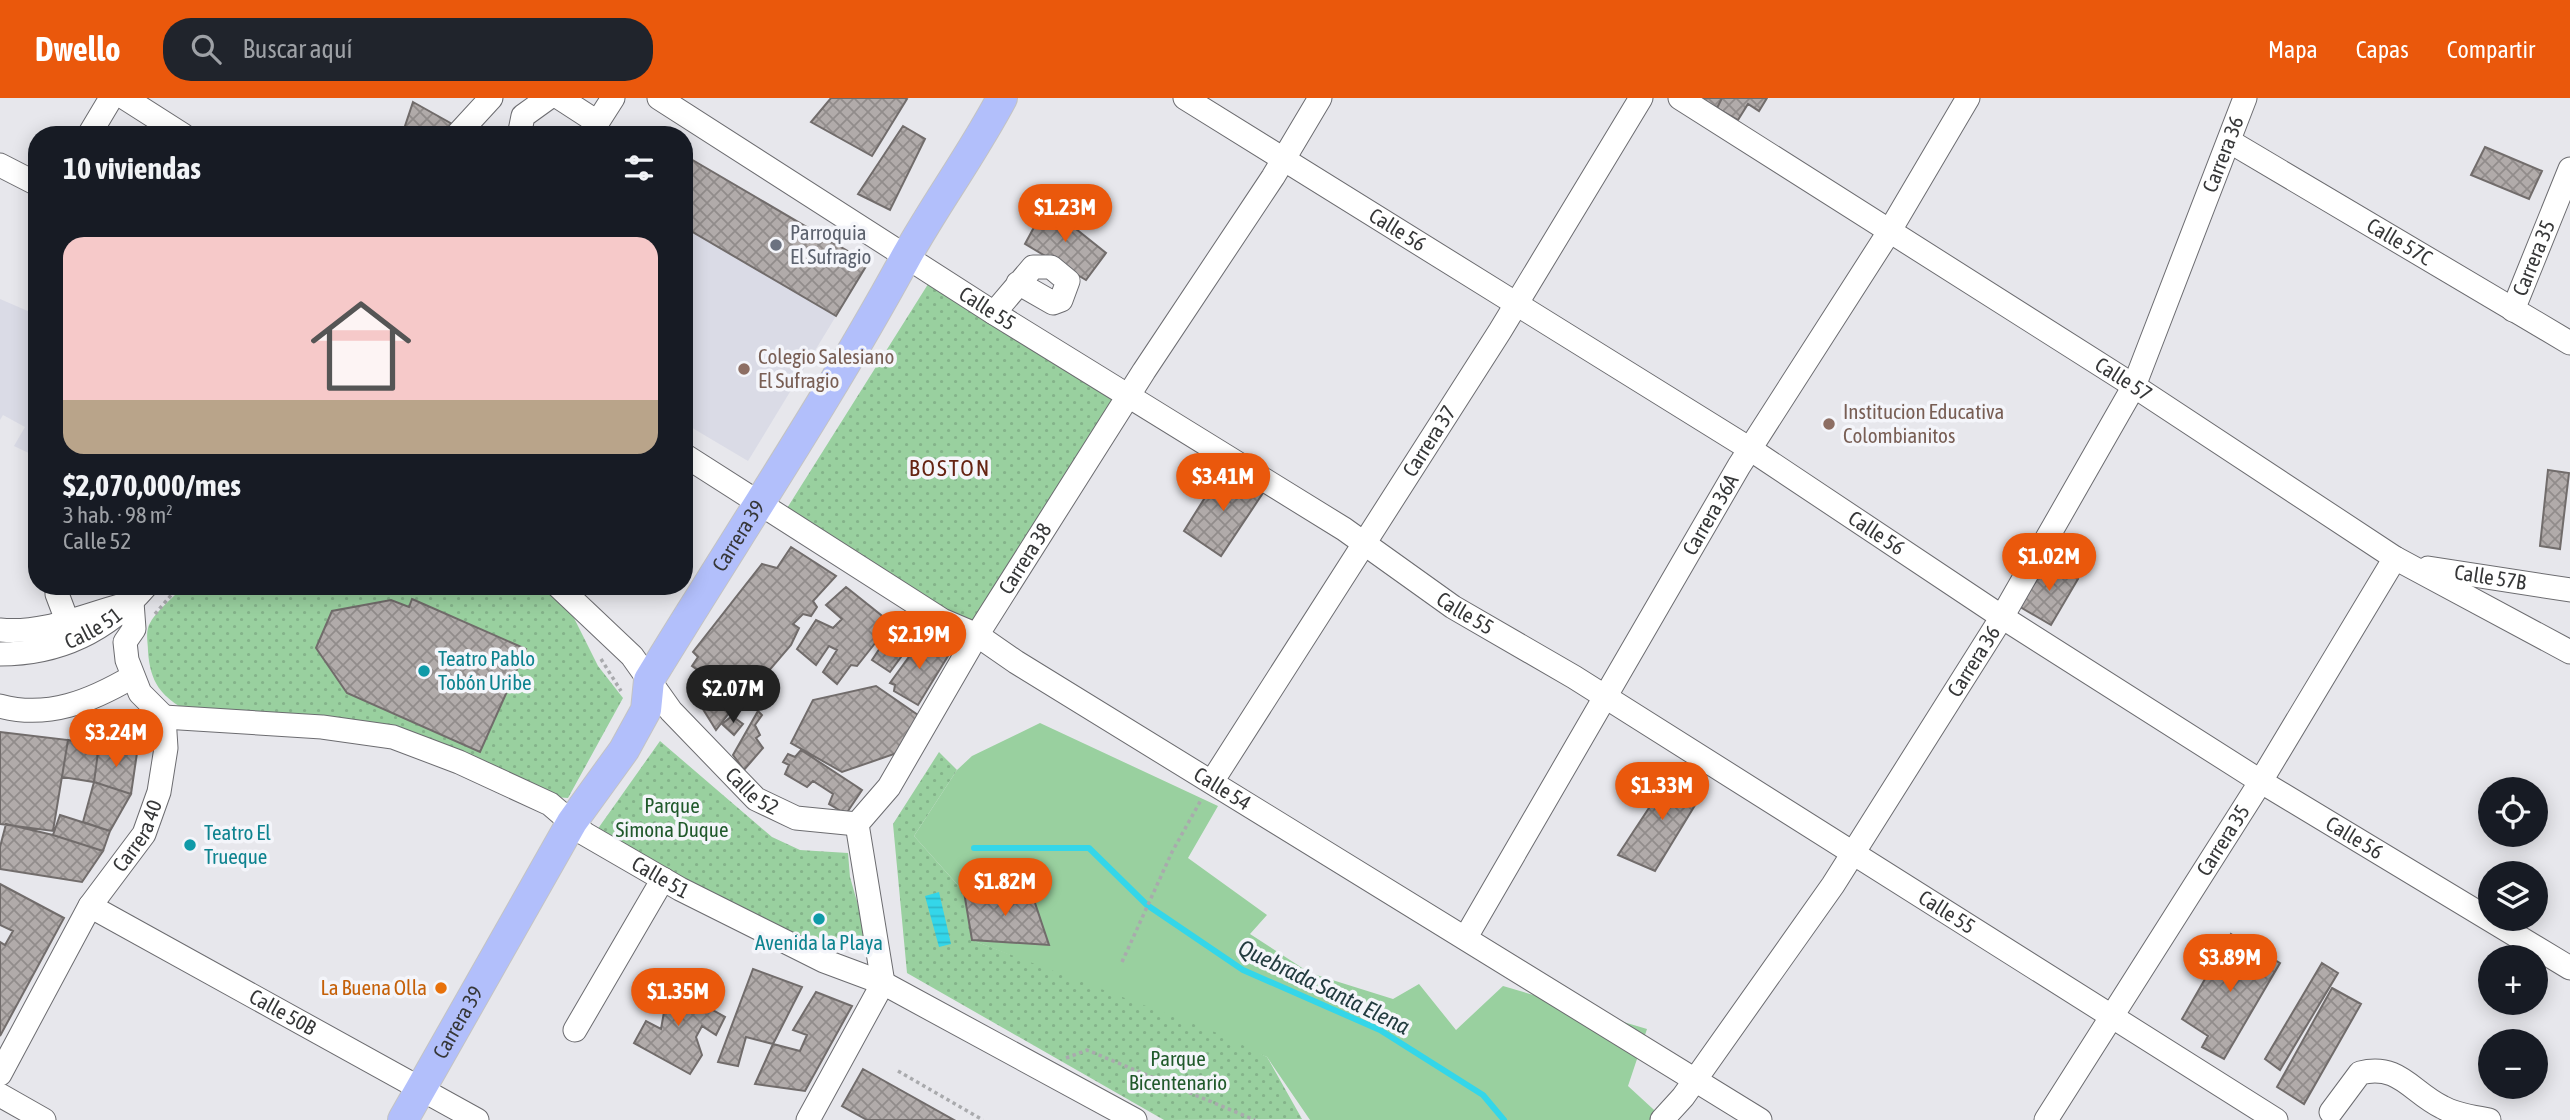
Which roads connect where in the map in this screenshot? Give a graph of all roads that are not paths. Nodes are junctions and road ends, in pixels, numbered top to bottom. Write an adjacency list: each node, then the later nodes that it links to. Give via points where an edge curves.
1 (111, 98): 15 (street)
2 (125, 98): 16 (street)
3 (491, 98): 17 (street)
4 (548, 98): 18 (street, via 523,116)
5 (560, 98): 19 (street)
6 (613, 98): 20 (street)
7 (659, 98): 27 (street, Calle 55)
8 (1002, 98): 27 (main road, Carrera 39)
9 (1185, 98): 22 (street, Calle 56)
10 (1320, 98): 22 (street, Carrera 38)
11 (1641, 98): 29 (street, Carrera 37)
12 (1680, 98): 26 (street, Calle 57)
13 (1968, 98): 26 (street, Carrera 36A)
14 (2245, 98): 21 (street, Carrera 36)
15 (94, 126)
16 (169, 126)
17 (465, 126)
18 (521, 126)
19 (590, 126)
20 (595, 126)
21 (2229, 141): 30 (street, Calle 57C); 33 (street, Carrera 36)
22 (1282, 160): 29 (street, Calle 56); 34 (street, Carrera 38)
23 (0, 165): 25 (street)
24 (2570, 169): 30 (street, Carrera 35)
25 (28, 179)
26 (1889, 232): 33 (street, Calle 57); 35 (street, Carrera 36A)
27 (906, 257): 31 (street, Calle 55); 37 (main road, Carrera 39, via 834,386)
28 (1018, 282): 31 (street)
29 (1517, 303): 35 (street, Calle 56); 38 (street, Carrera 37)
30 (2514, 310): 32 (street, Calle 57C)
31 (994, 313): 34 (street, Calle 55)
32 (2570, 343)
33 (2134, 386): 39 (street, Calle 57); 46 (street, Carrera 36)
34 (1128, 398): 38 (street, Calle 55); 49 (street, Carrera 38)
35 (1750, 449): 46 (street, Calle 56); 54 (street, Carrera 36A)
36 (693, 461): 37 (street, Calle 54)
37 (758, 502): 49 (street, Calle 54, via 942,620); 53 (main road, Carrera 39)
38 (1365, 544): 54 (street, Calle 55, via 1453,607); 57 (street, Carrera 37)
39 (2403, 562): 40 (street, Calle 57B); 50 (street, Calle 57); 58 (street, Carrera 35)
40 (2570, 590)
41 (60, 595): 47 (street)
42 (137, 595): 47 (street, Calle 51)
43 (138, 595): 51 (street, Calle 51, via 97,630 66,644)
44 (139, 595): 52 (street, via 134,629 125,642)
45 (568, 595): 53 (street, Calle 52, via 632,656)
46 (2003, 617): 58 (street, Calle 56); 61 (street, Carrera 36)
47 (68, 623): 48 (street, Calle 51)
48 (0, 630)
49 (977, 635): 57 (street, Calle 54); 60 (street, Carrera 38, via 890,787)
50 (2570, 652)
51 (0, 654)
52 (132, 677): 55 (street, via 96,698 56,710); 56 (street)
53 (649, 680): 59 (main road, Carrera 39, via 646,710 624,750); 60 (street, Calle 52, via 671,711 756,799 796,818)
54 (1605, 696): 61 (street, Calle 55); 64 (street, Carrera 36A)
55 (0, 706)
56 (164, 718): 59 (street, Calle 51, via 322,727 393,737 550,804); 63 (street, Carrera 40, via 166,748 159,792 144,834)
57 (1213, 780): 64 (street, Calle 54)
58 (2260, 781): 65 (street, Calle 56); 67 (street, Carrera 35)
59 (572, 822): 62 (street, Calle 51); 71 (main road, Carrera 39)
60 (858, 824): 66 (street)
61 (1852, 854): 67 (street, Calle 55); 70 (street, Carrera 36)
62 (663, 879): 66 (street, Calle 51, via 824,961); 68 (street)
63 (90, 906): 69 (street, Carrera 40); 71 (street, Calle 50B)
64 (1466, 937): 70 (street, Calle 54)
65 (2570, 968)
66 (883, 983): 78 (street); 79 (street, Calle 51)
67 (2112, 1015): 81 (street, Carrera 35); 82 (street, Calle 55)
68 (575, 1030)
69 (0, 1074)
70 (1695, 1080): 74 (street); 80 (street, Calle 54)
71 (421, 1090): 76 (main road, Carrera 39); 77 (street, Calle 50B)
72 (0, 1095): 75 (street)
73 (2331, 1112): 83 (street, via 2360,1073 2383,1069 2442,1108)
74 (1662, 1119)
75 (44, 1120)
76 (403, 1120)
77 (477, 1120)
78 (808, 1120)
79 (1135, 1120)
80 (1760, 1120)
81 (2046, 1120)
82 (2276, 1120)
83 (2489, 1120)

